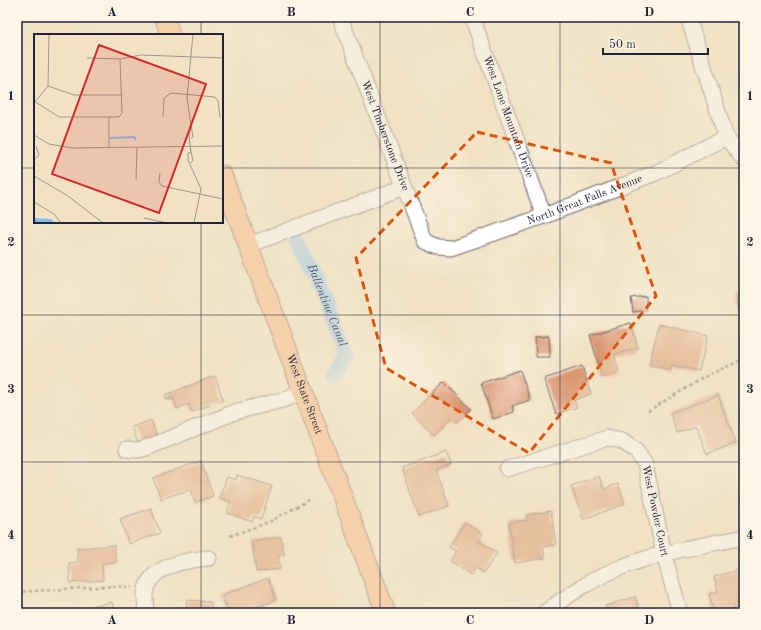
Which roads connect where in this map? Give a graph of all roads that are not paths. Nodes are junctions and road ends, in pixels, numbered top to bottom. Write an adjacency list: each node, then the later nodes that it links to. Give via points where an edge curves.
1 (165, 17): 5 (main road)
2 (340, 17): 9 (street, West Timberstone Drive)
3 (472, 17): 10 (street, West Lone Mountain Drive)
4 (688, 17): 6 (street)
5 (170, 34)
6 (726, 137): 7 (street); 10 (street, North Great Falls Avenue, via 658,172)
7 (744, 160)
8 (223, 178): 11 (main road, West State Street)
9 (404, 187): 11 (street); 12 (street, West Timberstone Drive, via 425,241)
10 (544, 216): 12 (street, North Great Falls Avenue, via 452,248)
11 (249, 245): 13 (main road, West State Street)
12 (438, 247)
13 (302, 391): 14 (street, via 286,399 235,412 146,448); 20 (main road, West State Street)
14 (127, 450)
15 (508, 469): 17 (street, West Powder Court, via 607,438 622,441 636,451 645,464)
16 (744, 537): 17 (street)
17 (664, 554): 21 (street, via 602,575); 22 (street, West Powder Court)
18 (209, 558): 19 (street, via 176,563 162,569 146,588)
19 (146, 613)
20 (386, 613)
21 (544, 613)
22 (680, 613)

